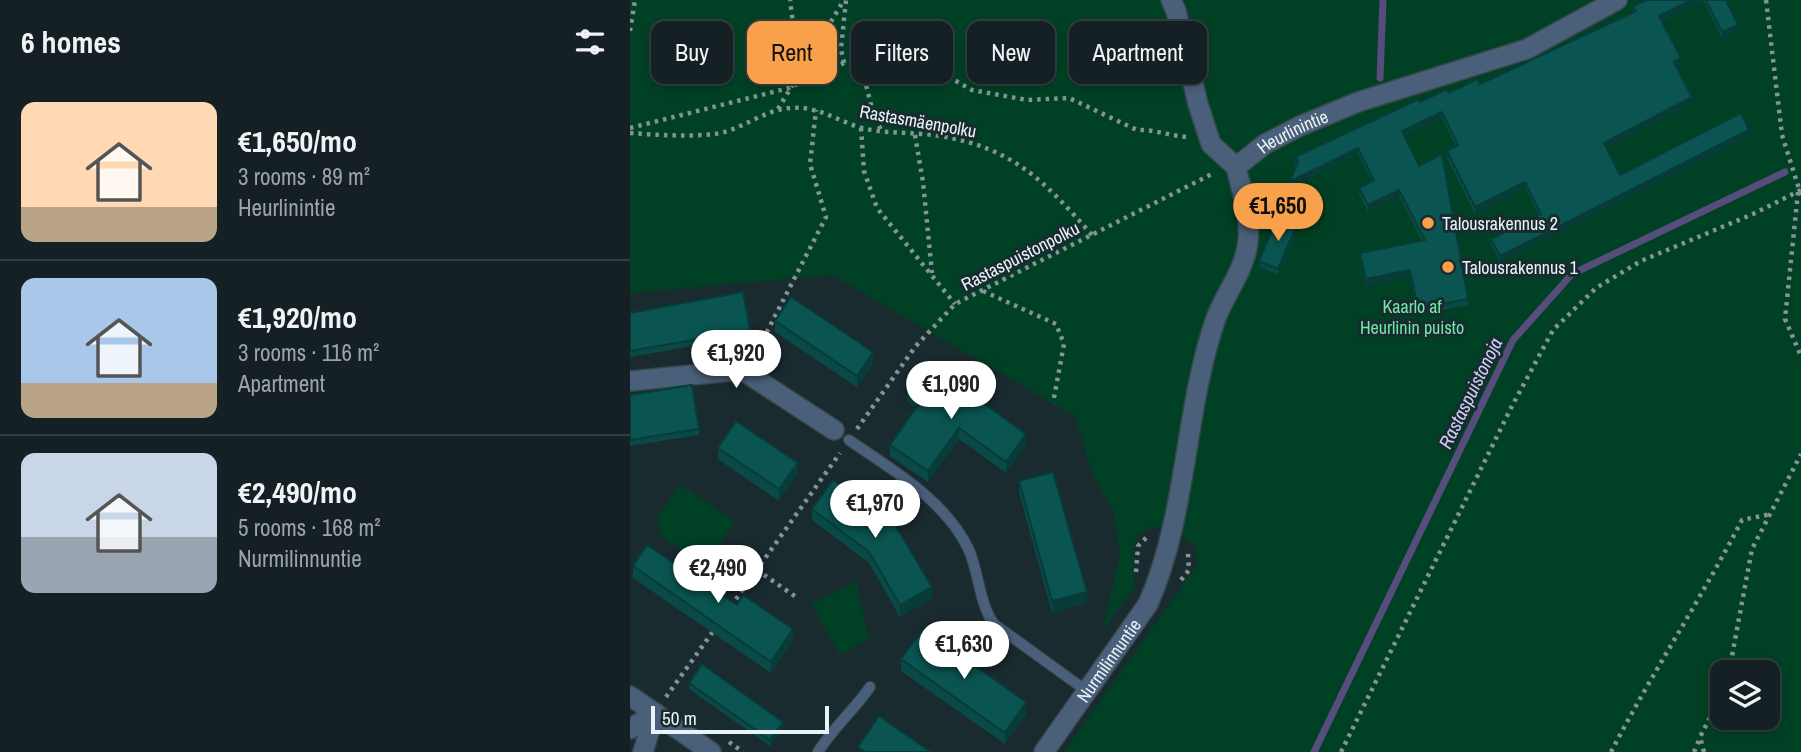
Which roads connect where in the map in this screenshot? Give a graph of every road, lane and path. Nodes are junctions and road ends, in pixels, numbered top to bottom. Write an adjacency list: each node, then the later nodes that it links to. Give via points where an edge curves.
1 (635, 0): 7 (path)
2 (790, 0): 12 (path)
3 (845, 0): 9 (path); 12 (path)
4 (1171, 0): 20 (street)
5 (1617, 0): 21 (street, Heurlinintie, via 1527,49 1358,102 1300,126 1265,144)
6 (1766, 0): 22 (path, via 1782,135)
7 (630, 31)
8 (851, 62): 9 (path)
9 (844, 63): 12 (path)
10 (953, 79): 20 (path, via 972,90 1027,100 1069,98 1137,130)
11 (866, 84): 18 (path)
12 (789, 88): 13 (path); 15 (path)
13 (778, 109): 14 (path, Rastasmäenpolku); 17 (path, Rastasmäenpolku, via 716,134)
14 (816, 110): 16 (path, Rastasmäenpolku); 28 (path, via 810,164 826,217)
15 (630, 128)
16 (861, 128): 18 (path, Rastasmäenpolku); 24 (path, via 864,171 877,208)
17 (630, 133)
18 (883, 133): 19 (path, Rastasmäenpolku)
19 (915, 135): 23 (path, Rastasmäenpolku, via 938,136 1004,154 1052,189); 24 (path)
20 (1212, 144): 21 (street)
21 (1236, 167): 23 (path, Rastaspuistonpolku, via 1203,176); 40 (street, Nurmilinnuntie, via 1248,240 1238,277 1214,323 1163,563 1148,604)
22 (1800, 192): 27 (path, via 1784,319); 50 (path, via 1641,261 1596,288 1553,330)
23 (1092, 236): 25 (path, Rastaspuistonpolku)
24 (932, 276): 26 (path)
25 (982, 290): 26 (path, Rastaspuistonpolku); 30 (path, via 1056,324 1064,344)
26 (955, 304): 31 (path, Rastaspuistonpolku)
27 (1801, 356)
28 (746, 372): 29 (street); 31 (street)
29 (630, 381)
30 (1053, 403)
31 (841, 435): 34 (path, Rastaspuistonpolku); 40 (lane, via 918,488 943,513 967,545 994,624)
32 (1801, 454): 33 (path)
33 (1771, 514): 38 (path, via 1752,549); 51 (path, via 1742,520)
34 (757, 570): 35 (path); 36 (path, Rastaspuistonpolku)
35 (799, 599)
36 (725, 614)
37 (718, 625): 42 (path)
38 (1731, 660)
39 (870, 687): 48 (lane)
40 (1088, 692): 49 (street, Nurmilinnuntie)
41 (630, 696): 42 (street)
42 (660, 705): 44 (street); 46 (street); 47 (street)
43 (1710, 717): 45 (path)
44 (630, 729)
45 (1700, 737): 52 (path); 53 (path)
46 (643, 752)
47 (711, 752)
48 (818, 752)
49 (1044, 752)
50 (1341, 752)
51 (1611, 752)
52 (1694, 752)
53 (1704, 752)

